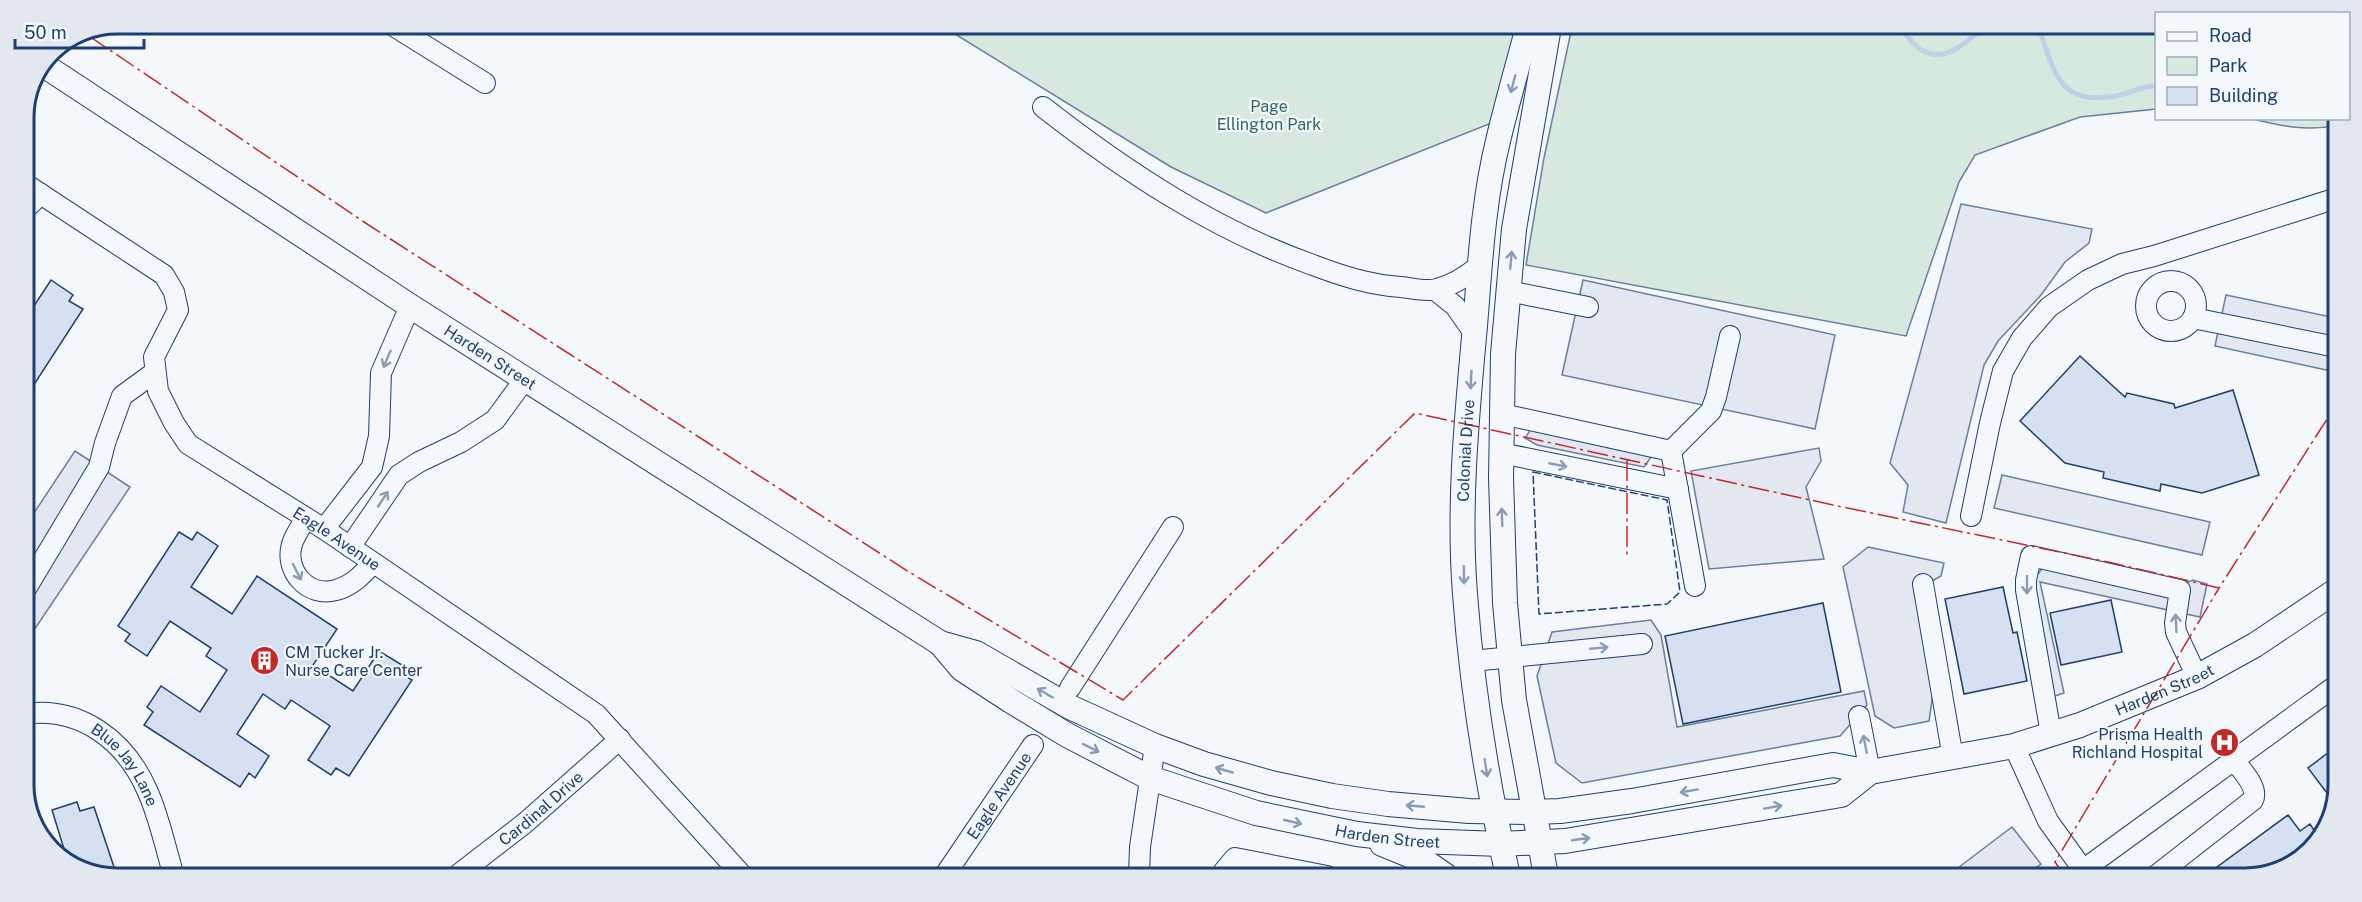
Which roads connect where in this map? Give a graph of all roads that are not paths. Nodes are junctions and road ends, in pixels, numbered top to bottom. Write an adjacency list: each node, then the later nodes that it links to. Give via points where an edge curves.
1 (406, 34): 5 (street)
2 (1526, 34): 12 (main road, Colonial Drive, one-way to 12, via 1497,142)
3 (1548, 34): 15 (main road, Colonial Drive, one-way to 3, via 1514,229)
4 (51, 70): 16 (main road, Harden Street)
5 (485, 83)
6 (1043, 107): 14 (street, via 1202,216 1259,245 1377,285)
7 (34, 190): 8 (street, Eagle Avenue)
8 (41, 194): 9 (street); 22 (street, Eagle Avenue, via 164,275 178,310 153,357)
9 (34, 200)
10 (2327, 201): 11 (street)
11 (2154, 256): 13 (street); 28 (street, via 2122,264 2069,291 2022,338 1998,387)
12 (1480, 265): 14 (street, via 1462,280); 19 (main road, Colonial Drive)
13 (2162, 282): 18 (street, via 2177,281 2190,290 2196,304); 18 (street, via 2146,302 2150,319 2163,330 2171,331)
14 (1435, 290): 19 (street, via 1455,306)
15 (1508, 291): 17 (street); 24 (main road, Colonial Drive)
16 (410, 306): 23 (main road, Harden Street); 31 (street, one-way to 31, via 381,373 379,436 372,467)
17 (1588, 307)
18 (2193, 318): 21 (street)
19 (1474, 333): 41 (main road, Colonial Drive, one-way to 41, via 1463,526)
20 (1731, 336): 25 (street, via 1711,411)
21 (2327, 345)
22 (155, 372): 29 (street, Eagle Avenue, via 158,391 189,444); 34 (street, via 122,396 99,467)
23 (525, 379): 32 (street, one-way to 23, via 399,475 495,420); 38 (main road, Harden Street)
24 (1502, 414): 25 (street); 26 (main road, Colonial Drive)
25 (1671, 451): 27 (street)
26 (1501, 453): 27 (street, one-way to 27); 40 (main road, Colonial Drive, one-way to 26)
27 (1678, 489): 36 (street)
28 (1971, 516)
29 (305, 519): 31 (street, Eagle Avenue); 33 (street, one-way to 33, via 292,544 291,558 294,572 303,584 318,592 336,591 351,584)
30 (1173, 527): 43 (street)
31 (324, 529): 32 (street, Eagle Avenue)
32 (350, 547): 33 (street, Eagle Avenue)
33 (373, 563): 48 (street, Eagle Avenue, via 596,714)
34 (35, 574)
35 (1923, 584): 52 (street)
36 (1695, 586)
37 (2328, 596): 42 (main road, Harden Street, via 2255,645)
38 (940, 643): 50 (main road, Harden Street, one-way to 38, via 1070,707 976,652); 55 (main road, Harden Street, one-way to 55, via 962,669 1011,701)
39 (1642, 644): 40 (street, one-way to 39)
40 (1510, 656): 41 (street); 56 (main road, Colonial Drive)
41 (1472, 661): 57 (main road, Colonial Drive, one-way to 57)
42 (2197, 677): 47 (main road, Harden Street); 47 (street, one-way to 47, via 2176,632 2180,590 2031,556 2026,590)
43 (1072, 684)
44 (2328, 691): 53 (street)
45 (35, 714): 61 (street, Blue Jay Lane, via 63,714 99,729 126,754 147,790)
46 (1859, 716): 54 (street, one-way to 46)
47 (2051, 734): 51 (main road, Harden Street)
48 (620, 739): 62 (street, Cardinal Drive); 63 (street, Eagle Avenue)
49 (1033, 745): 64 (street, Eagle Avenue)
50 (1155, 746): 55 (street); 57 (main road, Harden Street, one-way to 50, via 1332,796 1271,783)
51 (2014, 746): 52 (main road, Harden Street); 71 (street, via 2048,821)
52 (1953, 758): 54 (main road, Harden Street)
53 (2234, 760): 72 (street); 73 (street, via 2254,789 2253,800)
54 (1870, 772): 56 (main road, Harden Street, one-way to 56, via 1833,765 1632,801); 59 (main road, Harden Street, one-way to 54, via 1841,795)
55 (1150, 778): 58 (main road, Harden Street, one-way to 58, via 1256,813); 65 (street)
56 (1533, 812): 57 (main road, Harden Street); 59 (main road, Colonial Drive)
57 (1494, 813): 60 (main road, Colonial Drive)
58 (1357, 834): 60 (main road, Harden Street); 68 (main road)
59 (1539, 843): 60 (main road, Harden Street); 70 (main road, Colonial Drive)
60 (1501, 844): 69 (main road, Colonial Drive)
61 (171, 868)
62 (467, 868)
63 (736, 868)
64 (950, 868)
65 (1139, 868)
66 (1227, 868): 67 (street, via 1235,858)
67 (1269, 868)
68 (1439, 868)
69 (1500, 868)
70 (1544, 868)
71 (2081, 868)
72 (2095, 868)
73 (2166, 868)

